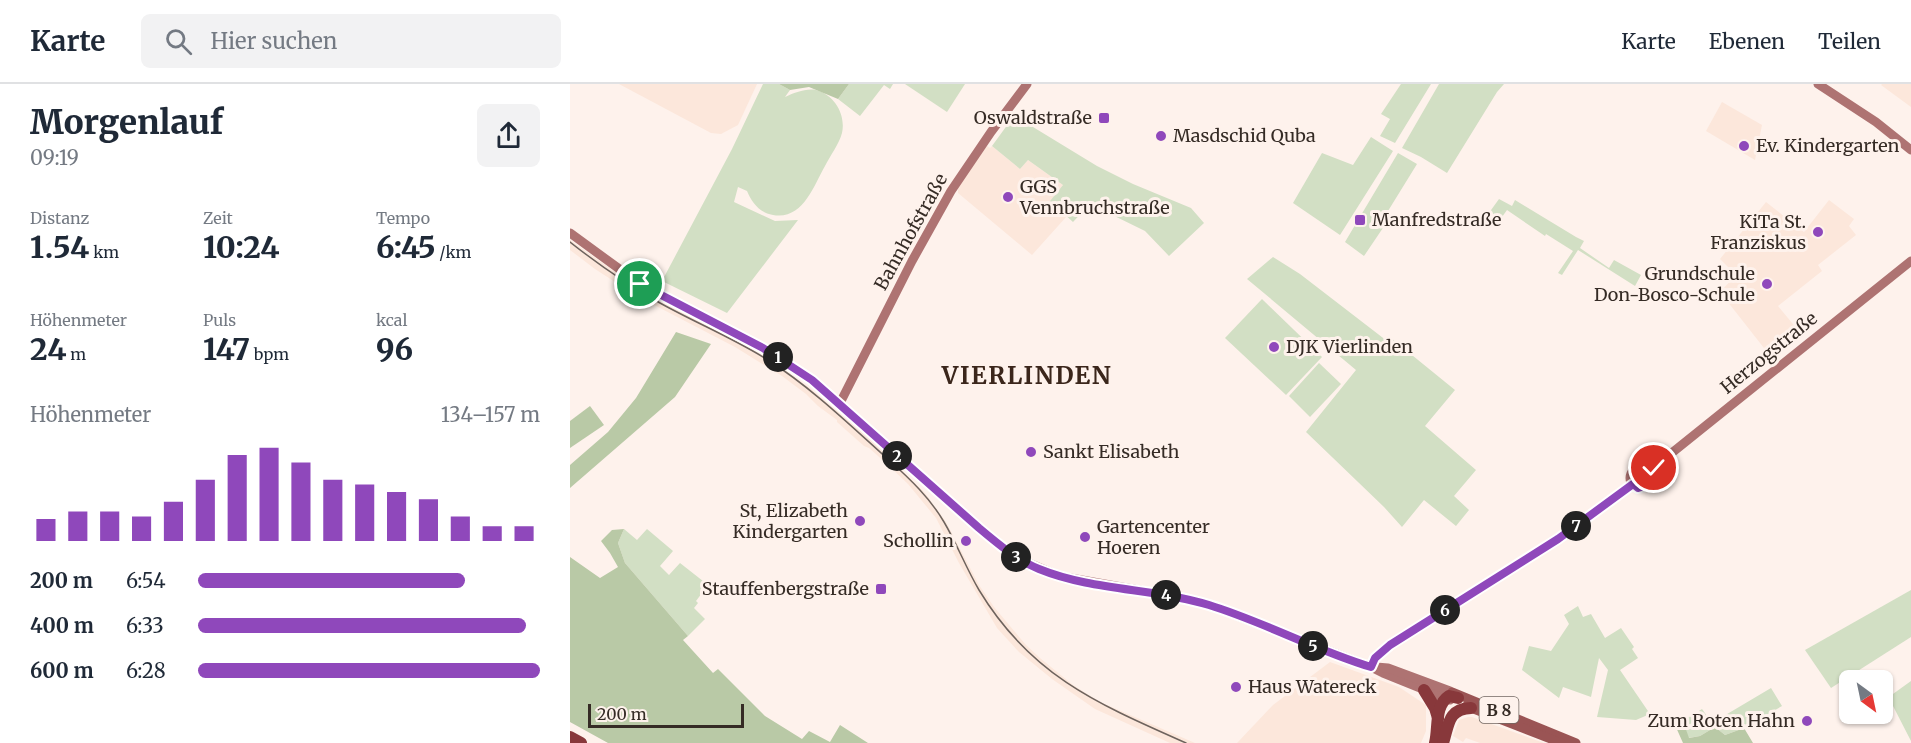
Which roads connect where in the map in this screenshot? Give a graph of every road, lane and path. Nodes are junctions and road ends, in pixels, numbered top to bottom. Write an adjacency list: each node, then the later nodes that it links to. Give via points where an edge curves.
1 (1027, 84): 6 (street, Bahnhofstraße, via 951,190)
2 (1818, 84): 3 (street)
3 (1911, 150)
4 (571, 235): 6 (street, via 640,284 784,361)
5 (1911, 261): 7 (street, Herzogstraße)
6 (839, 405): 9 (street, via 979,528 1028,564 1059,576 1209,605)
7 (1648, 472): 8 (street, via 1647,485 1638,488); 8 (street, via 1634,470 1630,476)
8 (1633, 484): 9 (street, via 1558,539 1390,645)
9 (1371, 667): 10 (street); 11 (street, via 1388,668)
10 (1424, 690): 11 (street); 13 (highway)
11 (1451, 697): 12 (main road, B 8); 13 (highway, via 1439,709); 16 (highway); 18 (main road, B 8)
12 (1471, 708): 16 (highway, via 1453,713); 17 (main road, B 8)
13 (1438, 718): 16 (highway)
14 (570, 736): 15 (highway)
15 (581, 743)
16 (1439, 743)
17 (1562, 743)
18 (1576, 743)

